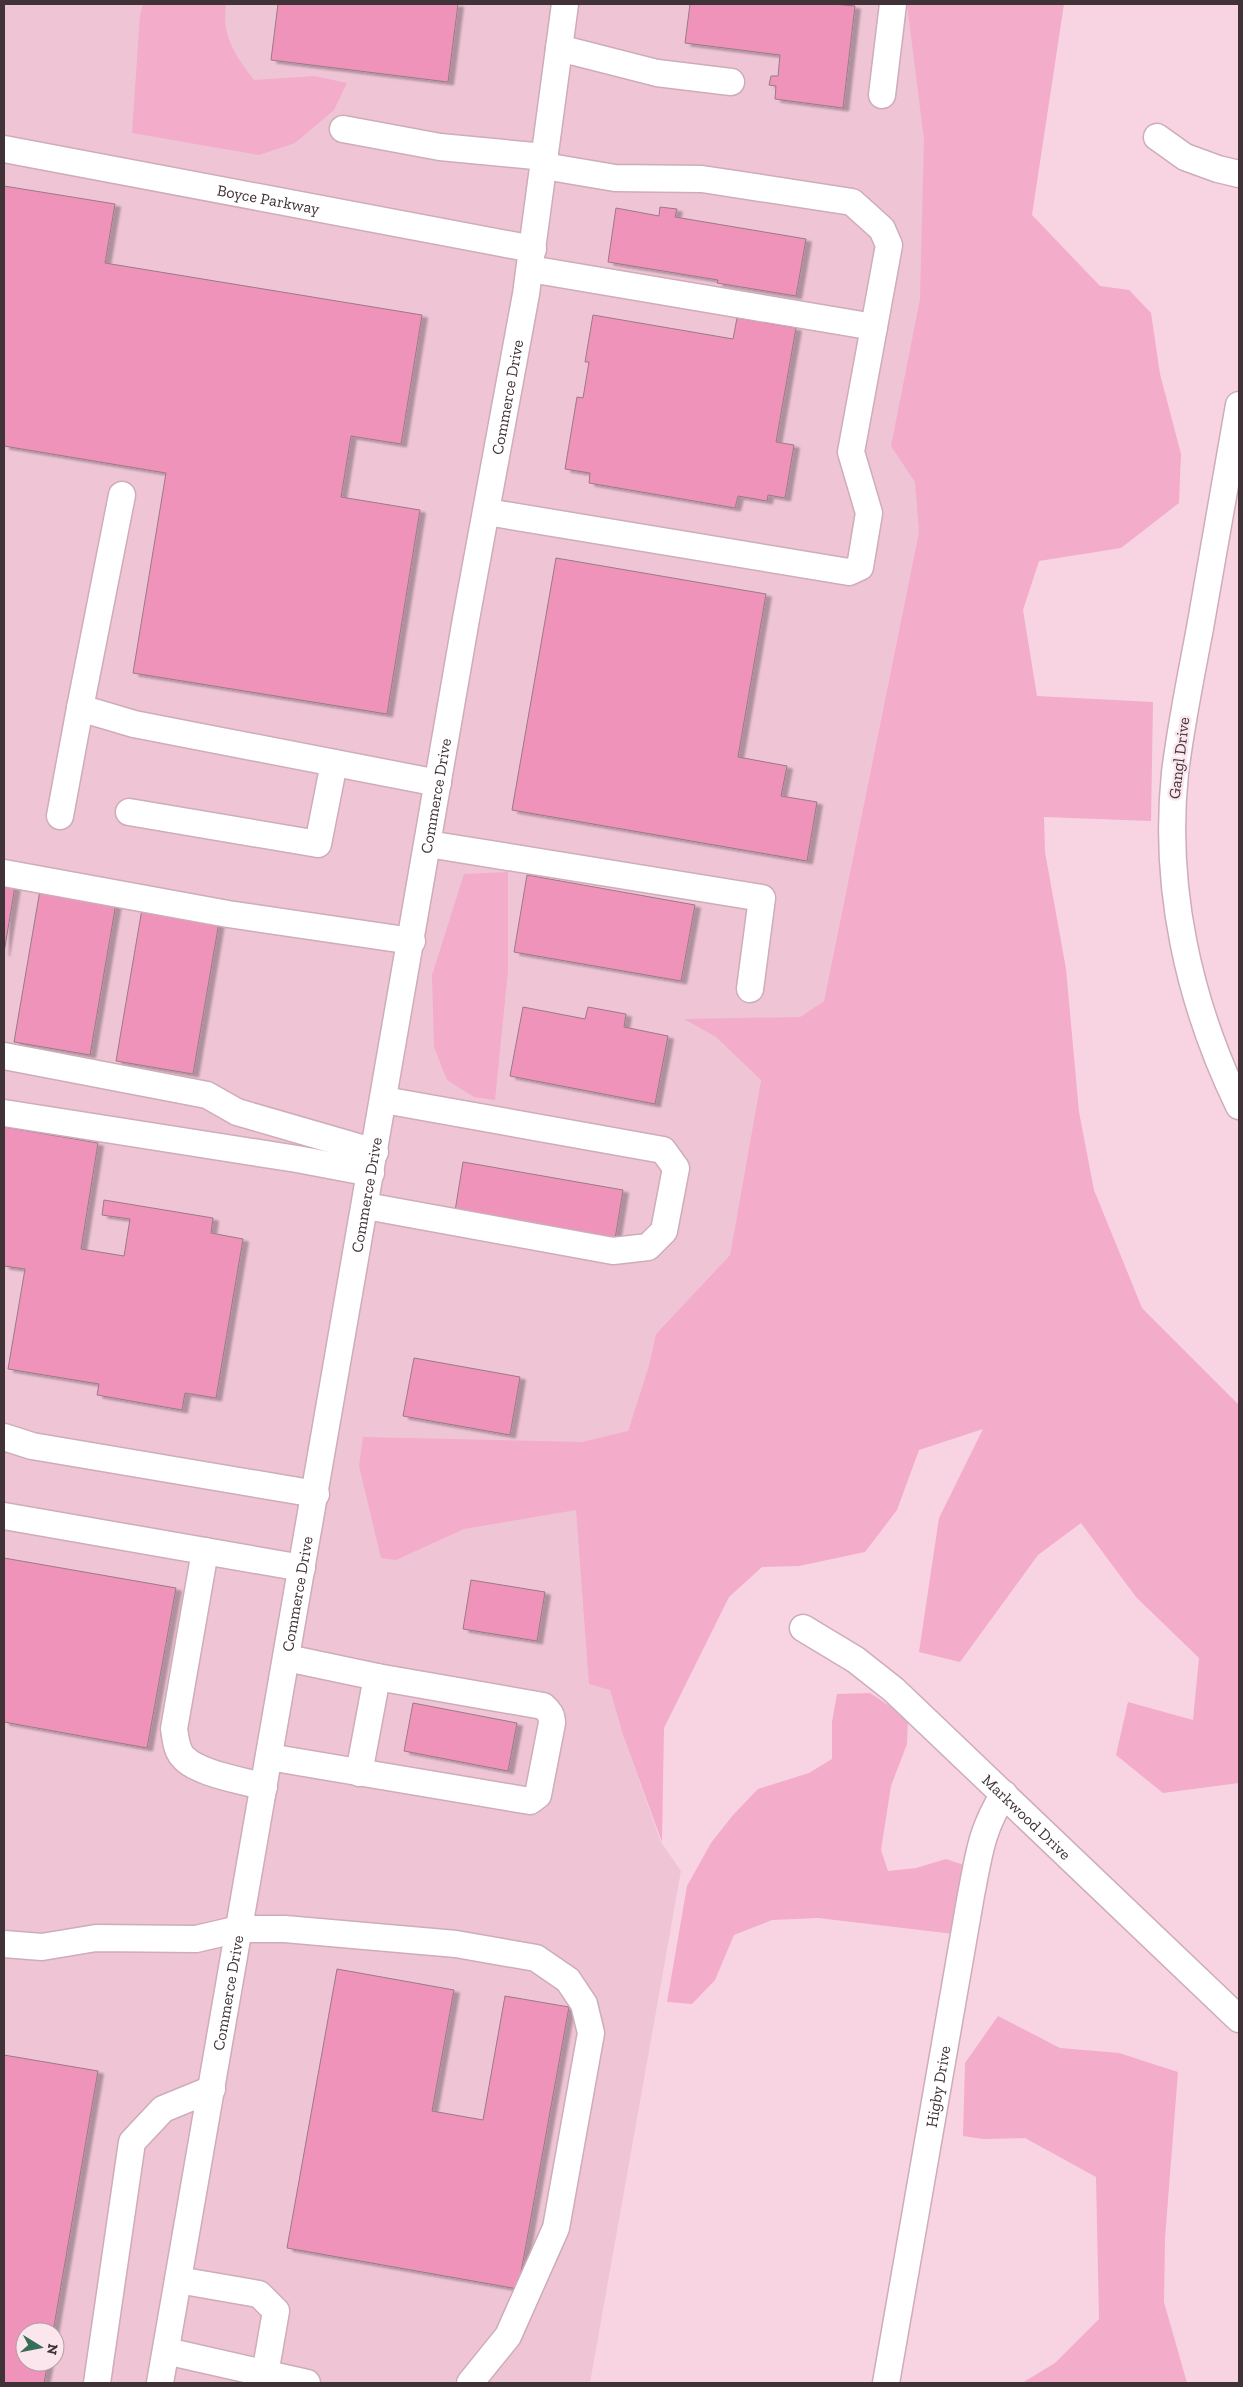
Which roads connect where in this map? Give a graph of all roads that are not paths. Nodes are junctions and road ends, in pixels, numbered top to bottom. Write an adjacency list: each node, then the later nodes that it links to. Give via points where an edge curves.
1 (565, 4): 3 (street, Commerce Drive)
2 (893, 4): 5 (street)
3 (559, 48): 4 (street, via 657,73); 9 (street, Commerce Drive)
4 (731, 82)
5 (882, 94)
6 (343, 129): 9 (street)
7 (1157, 137): 10 (street, via 1185,157)
8 (4, 149): 11 (street, Boyce Parkway)
9 (544, 162): 11 (street, Commerce Drive); 12 (street, via 615,178 702,179 852,202 882,229 889,245)
10 (1239, 174)
11 (531, 259): 12 (street, Boyce Parkway); 15 (street, Commerce Drive)
12 (874, 327): 15 (street, via 851,452 869,513 860,567 850,572)
13 (1239, 405): 27 (street, Gangl Drive, via 1188,692 1176,773 1172,847 1181,930 1191,977 1205,1024)
14 (122, 495): 16 (street)
15 (487, 512): 18 (street, Commerce Drive)
16 (80, 708): 17 (street, via 134,724); 20 (street)
17 (334, 763): 18 (street); 19 (street, via 318,844)
18 (438, 783): 21 (street, Commerce Drive)
19 (128, 812)
20 (60, 816)
21 (428, 844): 23 (street, Commerce Drive); 24 (street, via 762,898)
22 (4, 873): 23 (street, via 228,914)
23 (412, 941): 26 (street, Commerce Drive)
24 (750, 989)
25 (4, 1056): 29 (street, via 207,1095 237,1112)
26 (384, 1100): 29 (street, Commerce Drive); 30 (street, via 663,1150 676,1168 664,1231 648,1247 613,1251)
27 (1239, 1106)
28 (4, 1113): 29 (street, via 297,1159)
29 (373, 1163): 30 (street, Commerce Drive)
30 (366, 1206): 32 (street, Commerce Drive)
31 (4, 1437): 32 (street, via 32,1446)
32 (316, 1494): 35 (street, Commerce Drive)
33 (4, 1516): 34 (street)
34 (205, 1551): 35 (street); 41 (street, via 174,1729 177,1747 183,1758 194,1765)
35 (302, 1568): 37 (street, Commerce Drive)
36 (803, 1628): 42 (street, Markwood Drive, via 856,1660 894,1690)
37 (286, 1658): 38 (street); 39 (street, Commerce Drive)
38 (377, 1677): 40 (street); 40 (street, via 543,1706 548,1710 552,1723 538,1795 530,1801)
39 (269, 1757): 40 (street); 41 (street, Commerce Drive)
40 (360, 1773)
41 (264, 1787): 43 (street, Commerce Drive)
42 (1004, 1794): 45 (street, Markwood Drive); 54 (street, Higby Drive, via 984,1832 970,1895)
43 (239, 1929): 44 (street, via 196,1940 96,1938 42,1947); 46 (street, Commerce Drive); 53 (street, via 286,1929 456,1944 536,1958 568,1980 584,2004 591,2033 556,2228 508,2336)
44 (4, 1944)
45 (1239, 2020)
46 (212, 2089): 47 (street, Commerce Drive); 50 (street, via 163,2109 132,2142)
47 (178, 2280): 48 (street, Commerce Drive); 49 (street, via 258,2294 276,2311)
48 (166, 2351): 49 (street); 51 (street, Commerce Drive)
49 (264, 2374): 52 (street)
50 (97, 2383)
51 (160, 2383)
52 (307, 2383)
53 (470, 2383)
54 (886, 2383)

